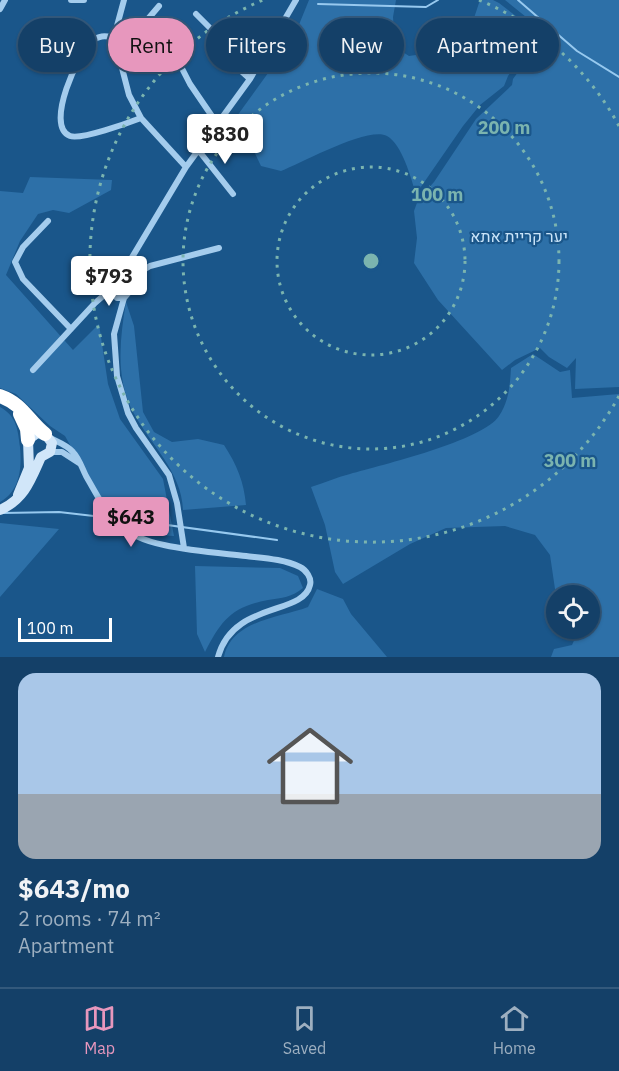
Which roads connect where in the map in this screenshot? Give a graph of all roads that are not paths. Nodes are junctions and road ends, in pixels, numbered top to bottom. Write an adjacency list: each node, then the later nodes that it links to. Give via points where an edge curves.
1 (5, 0): 7 (street)
2 (71, 0): 3 (street)
3 (84, 0)
4 (124, 0): 9 (street)
5 (296, 0): 14 (street)
6 (159, 6): 10 (street)
7 (0, 9)
8 (196, 14): 14 (street)
9 (119, 18)
10 (149, 18)
11 (108, 37): 15 (street, via 101,36 86,47 65,90 60,112 62,128 75,136)
12 (123, 72): 15 (street)
13 (184, 72): 16 (street)
14 (250, 79): 16 (street)
15 (141, 118): 18 (street)
16 (218, 125): 17 (street)
17 (199, 151): 18 (street); 19 (street)
18 (186, 167): 22 (street, via 128,264)
19 (233, 194)
20 (48, 221): 25 (street, via 23,247 15,262 23,279)
21 (219, 248): 22 (street, via 150,266)
22 (125, 279): 23 (street, via 113,280); 24 (street, via 131,288)
23 (110, 290): 24 (street, via 117,298); 25 (street)
24 (124, 298): 35 (street, via 114,334 121,395 136,428 169,475)
25 (71, 329): 26 (street)
26 (33, 370)
27 (1, 397): 28 (highway)
28 (15, 404): 29 (highway); 30 (highway, via 24,421)
29 (47, 436): 30 (street, via 37,433); 31 (street, via 52,443); 32 (street, via 71,450)
30 (29, 445): 31 (street, via 34,455); 33 (street, via 28,468)
31 (46, 454): 32 (street, via 62,452); 33 (street, via 30,484)
32 (80, 464): 35 (street, via 110,516 126,531 138,539)
33 (18, 495): 34 (street)
34 (0, 510)
35 (184, 548): 36 (street, via 294,565 308,573 311,581 307,592 296,602 259,613 238,626)
36 (218, 657)

